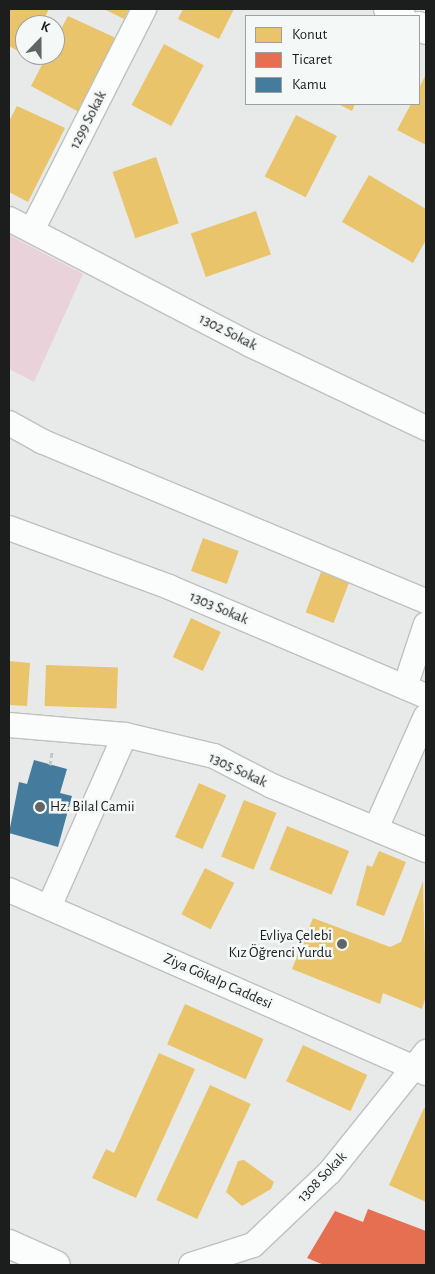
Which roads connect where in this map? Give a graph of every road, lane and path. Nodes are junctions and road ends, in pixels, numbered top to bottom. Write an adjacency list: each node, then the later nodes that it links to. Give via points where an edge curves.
1 (144, 9): 5 (street, 1299 Sokak)
2 (388, 9): 3 (main road)
3 (399, 15)
4 (9, 219): 5 (street, 1302 Sokak)
5 (32, 230): 7 (street, 1302 Sokak, via 250,345)
6 (9, 423): 9 (street, via 40,441 298,544)
7 (426, 428)
8 (9, 528): 11 (street, 1303 Sokak, via 169,587)
9 (426, 601)
10 (426, 624): 11 (street)
11 (416, 692)
12 (426, 716): 15 (street)
13 (9, 725): 14 (street, 1305 Sokak)
14 (125, 735): 15 (street, 1305 Sokak, via 214,756 272,786); 18 (street)
15 (377, 826): 16 (street, 1305 Sokak)
16 (426, 850)
17 (9, 890): 18 (street, Ziya Gökalp Caddesi)
18 (49, 907): 19 (street, Ziya Gökalp Caddesi)
19 (422, 1064): 22 (street, 1308 Sokak, via 330,1172 253,1245)
20 (9, 1244): 21 (main road)
21 (56, 1265)
22 (191, 1265)

